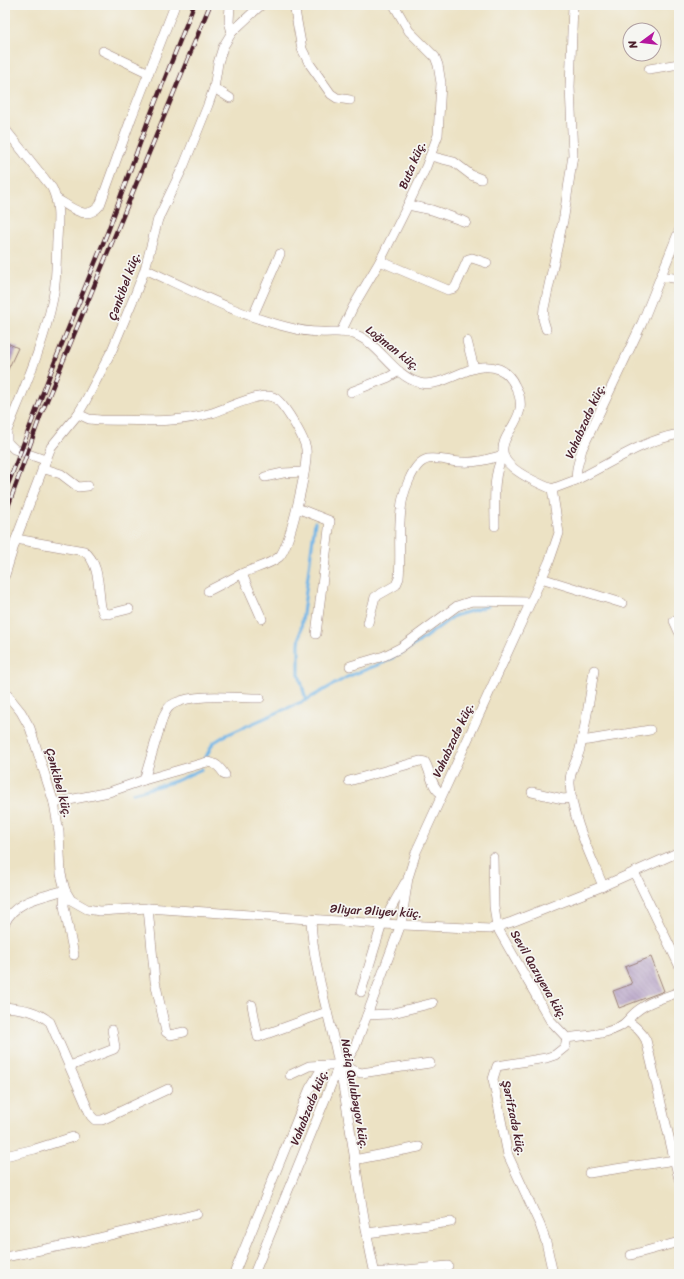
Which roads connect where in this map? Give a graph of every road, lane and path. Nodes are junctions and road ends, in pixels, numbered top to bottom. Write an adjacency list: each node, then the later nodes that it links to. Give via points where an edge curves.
1 (175, 5): 11 (street)
2 (230, 5): 7 (street, via 229,22)
3 (261, 5): 7 (street, Çənkibel küç.)
4 (294, 5): 14 (street, via 302,49 309,63 331,94 337,98)
5 (394, 5): 16 (street, Buta küç., via 410,31 438,65 441,83 440,119 438,136)
6 (573, 5): 29 (street, via 570,86 573,155 564,216 544,308)
7 (232, 32): 12 (street, Çənkibel küç., via 223,47)
8 (103, 51): 11 (street)
9 (679, 64): 10 (street)
10 (649, 69)
11 (149, 73): 18 (street, via 100,205 95,212 81,212)
12 (214, 88): 13 (street); 25 (street, Çənkibel küç., via 184,165 158,219)
13 (230, 98)
14 (350, 100)
15 (7, 135): 18 (street, via 52,188)
16 (430, 156): 17 (street, via 454,162); 19 (street, Buta küç.)
17 (481, 179)
18 (57, 200): 37 (street, via 53,297 39,346 7,431)
19 (408, 205): 20 (street); 23 (street, Buta küç.)
20 (466, 222)
21 (679, 231): 26 (street, Vahabzadə küç.)
22 (280, 254): 28 (street)
23 (380, 261): 24 (street, via 448,290 455,288 468,259); 30 (street, Buta küç.)
24 (487, 263)
25 (145, 269): 28 (street, Loğman küç.); 35 (street, Çənkibel küç., via 112,350)
26 (661, 276): 27 (street); 42 (street, Vahabzadə küç., via 642,323 582,450)
27 (679, 279)
28 (253, 316): 30 (street, Loğman küç., via 308,332)
29 (546, 329)
30 (341, 332): 33 (street, Loğman küç., via 355,334 364,339)
31 (467, 341): 32 (street)
32 (474, 368): 33 (street, Loğman küç., via 429,384 411,380); 38 (street, Loğman küç., via 499,369 513,381 519,392 522,402 520,412 504,444)
33 (399, 371): 34 (street)
34 (351, 392)
35 (78, 414): 39 (street, Çənkibel küç., via 56,440); 40 (street, via 100,420 175,420 212,413 257,398 273,397 280,402 303,438 306,449)
36 (679, 434): 42 (street, via 637,447)
37 (6, 443): 39 (street)
38 (503, 455): 44 (street, via 515,469); 46 (street, Loğman küç., via 496,476); 57 (street, via 469,462 429,458 421,461 415,468 401,511 399,578 396,585 375,597)
39 (44, 464): 43 (street, via 78,487); 47 (street, Çənkibel küç.)
40 (304, 472): 41 (street); 45 (street)
41 (265, 476)
42 (576, 480): 44 (street)
43 (88, 486)
44 (552, 489): 50 (street, Vahabzadə küç., via 558,532)
45 (297, 508): 48 (street, via 284,550 279,557); 59 (street, via 330,521)
46 (495, 526)
47 (16, 538): 49 (street, Çənkibel küç.); 54 (street, via 84,552 95,564 103,613)
48 (242, 574): 51 (street); 55 (street)
49 (5, 575)
50 (541, 578): 52 (street, Vahabzadə küç.); 53 (street)
51 (208, 591)
52 (530, 602): 60 (street, via 472,601 457,606 400,648 384,656); 70 (street, Vahabzadə küç.)
53 (622, 603)
54 (129, 609)
55 (262, 619)
56 (674, 621): 58 (street)
57 (368, 623)
58 (679, 632)
59 (316, 634)
60 (350, 666)
61 (594, 670): 65 (street)
62 (5, 692): 72 (street, Çənkibel küç., via 30,728)
63 (260, 698): 67 (street, via 200,698 174,703 163,717)
64 (650, 730): 65 (street)
65 (582, 741): 71 (street, via 572,770)
66 (225, 775): 67 (street, via 218,766 208,762)
67 (144, 780): 72 (street, via 109,792)
68 (349, 781): 70 (street, via 420,761 425,762 437,790)
69 (532, 792): 71 (street, via 563,799)
70 (442, 793): 76 (street, Vahabzadə küç., via 416,852)
71 (572, 798): 77 (street, via 580,828)
72 (54, 803): 78 (street, Çənkibel küç.)
73 (679, 852): 75 (street, Əliyar Əliyev küç.)
74 (493, 857): 84 (street)
75 (634, 872): 77 (street, Əliyar Əliyev küç.); 86 (street)
76 (408, 878): 82 (street); 83 (street, Vahabzadə küç.)
77 (603, 886): 84 (street, Əliyar Əliyev küç.)
78 (64, 890): 79 (street, Əliyar Əliyev küç., via 71,900 87,909 100,911); 81 (street, via 20,905 13,910); 85 (street, Çənkibel küç., via 64,906)
79 (148, 908): 80 (street, Əliyar Əliyev küç.); 96 (street, via 154,981 166,1032)
80 (311, 919): 82 (street, Əliyar Əliyev küç.); 92 (street, Natiq Qulubəyov küç., via 314,956)
81 (5, 923)
82 (382, 924): 83 (street, Əliyar Əliyev küç.); 87 (street)
83 (401, 924): 84 (street, Əliyar Əliyev küç., via 480,929); 93 (street, Vahabzadə küç.)
84 (497, 927): 97 (street, Sevil Qazıyeva küç., via 550,1020)
85 (74, 955)
86 (679, 965)
87 (360, 992)
88 (679, 992): 94 (street, via 641,1006)
89 (433, 1003): 93 (street, via 389,1014)
90 (252, 1005): 92 (street, via 258,1037)
91 (5, 1007): 101 (street, via 32,1010 46,1018)
92 (327, 1012): 100 (street, Natiq Qulubəyov küç.)
93 (367, 1015): 100 (street, Vahabzadə küç., via 348,1058)
94 (627, 1021): 97 (street, Sevil Qazıyeva küç., via 623,1026 606,1031); 108 (street, via 638,1028 646,1040)
95 (112, 1030): 101 (street, via 114,1049)
96 (184, 1032)
97 (566, 1038): 121 (street, Şərifzadə küç., via 565,1048 555,1055 497,1066 493,1079 508,1155 544,1236)
98 (430, 1063): 100 (street, via 361,1073)
99 (326, 1065): 100 (street); 102 (street, via 309,1066); 119 (street, via 310,1088)
100 (339, 1065): 107 (street, Natiq Qulubəyov küç.); 120 (street, Vahabzadə küç.)
101 (70, 1066): 103 (street, via 95,1120 102,1120)
102 (290, 1075)
103 (168, 1089)
104 (73, 1137): 106 (street)
105 (419, 1147): 107 (street)
106 (5, 1156)
107 (354, 1160): 113 (street, Natiq Qulubəyov küç.)
108 (674, 1160): 109 (street); 110 (street)
109 (589, 1173)
110 (679, 1179)
111 (197, 1214): 116 (street, via 86,1241)
112 (451, 1222): 113 (street)
113 (367, 1234): 118 (street, Natiq Qulubəyov küç.)
114 (679, 1242): 115 (street)
115 (631, 1255)
116 (5, 1257)
117 (448, 1266): 118 (street)
118 (375, 1273)
119 (234, 1274)
120 (254, 1274)
121 (553, 1274)

